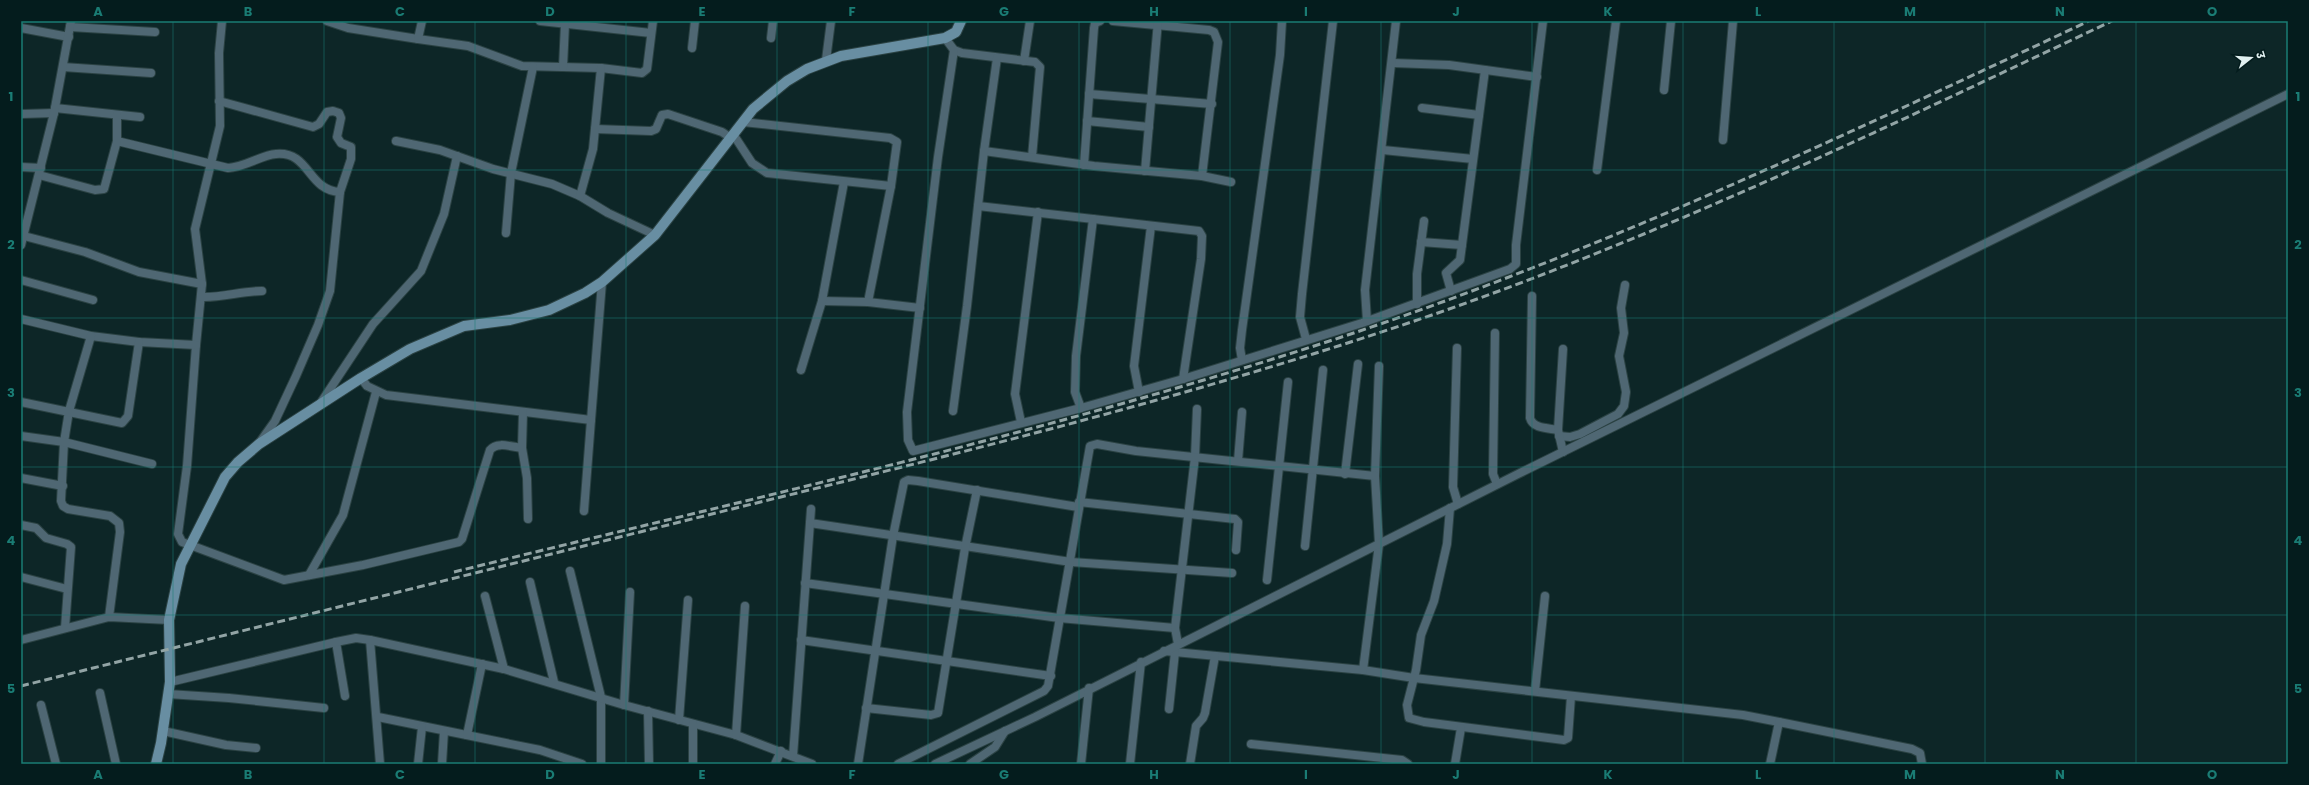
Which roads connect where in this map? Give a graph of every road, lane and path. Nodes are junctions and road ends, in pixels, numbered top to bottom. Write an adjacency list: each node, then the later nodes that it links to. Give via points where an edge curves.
1 (222, 21): 47 (street)
2 (327, 21): 29 (street, via 348,28)
3 (422, 21): 29 (street)
4 (540, 21): 22 (street)
5 (653, 21): 25 (street)
6 (695, 21): 30 (street)
7 (773, 21): 27 (street)
8 (831, 21): 33 (street)
9 (961, 21): 28 (street, via 956,32)
10 (1030, 21): 34 (street)
11 (1100, 21): 44 (street, via 1095,23 1094,28)
12 (1113, 21): 20 (street)
13 (1282, 21): 114 (street, via 1280,55 1242,330)
14 (1333, 21): 109 (street, via 1301,300 1300,317)
15 (1396, 21): 35 (street)
16 (1543, 21): 42 (street)
17 (1616, 21): 71 (street)
18 (1671, 21): 43 (street)
19 (1733, 21): 60 (street)
20 (1158, 23): 46 (street); 48 (street, via 1209,30 1216,35 1218,42)
21 (70, 24): 24 (street); 26 (street)
22 (565, 24): 25 (street); 38 (street)
23 (21, 28): 26 (street)
24 (155, 32)
25 (651, 33): 39 (street, via 647,67 644,72)
26 (69, 37): 36 (street)
27 (771, 38)
28 (945, 38): 31 (street); 33 (street)
29 (418, 39): 37 (street, via 468,46 511,63)
30 (692, 48)
31 (954, 50): 32 (street); 104 (street)
32 (997, 58): 34 (street); 64 (street)
33 (826, 60): 56 (street, via 787,81 753,109)
34 (1024, 61): 66 (street, via 1035,62 1041,69)
35 (1393, 63): 40 (street); 63 (street)
36 (63, 66): 41 (street); 50 (street)
37 (533, 67): 38 (street); 74 (street)
38 (563, 67): 39 (street)
39 (601, 68): 58 (street)
40 (1485, 70): 42 (street); 53 (street)
41 (151, 74)
42 (1537, 77): 97 (street, via 1516,264 1510,269)
43 (1664, 90)
44 (1089, 94): 46 (street); 55 (street)
45 (2288, 94): 136 (street)
46 (1151, 99): 48 (street); 57 (street)
47 (219, 101): 68 (street, via 220,126); 79 (street, via 313,127 319,124 328,111 339,113 341,116 337,137 341,143 350,145 351,149 351,159)
48 (1212, 104): 75 (street)
49 (1422, 108): 53 (street)
50 (54, 111): 51 (street); 52 (street); 72 (street)
51 (21, 114)
52 (117, 115): 54 (street); 61 (street)
53 (1479, 115): 67 (street)
54 (140, 117)
55 (1087, 121): 57 (street); 69 (street)
56 (742, 122): 59 (street); 78 (street, via 894,139 897,146)
57 (1149, 127): 73 (street)
58 (595, 129): 59 (street, via 651,131 656,129 662,115 668,114); 80 (street)
59 (732, 136): 76 (street, via 752,162 767,173); 87 (street)
60 (1723, 140)
61 (117, 141): 68 (street); 72 (street, via 102,190 95,190)
62 (396, 141): 65 (street)
63 (1383, 150): 67 (street); 106 (street, via 1365,290)
64 (984, 151): 66 (street); 81 (street)
65 (457, 156): 74 (street); 125 (street, via 444,214 421,271 373,324)
66 (1032, 157): 69 (street)
67 (1473, 159): 91 (street)
68 (211, 164): 79 (street, via 236,168 276,154 285,155 303,164 325,189); 94 (street, via 194,229)
69 (1084, 164): 73 (street)
70 (21, 167): 72 (street)
71 (1597, 170)
72 (40, 171): 88 (street)
73 (1145, 171): 75 (street)
74 (511, 173): 80 (street); 86 (street)
75 (1202, 176): 77 (street)
76 (844, 182): 78 (street); 101 (street)
77 (1231, 182)
78 (891, 186): 102 (street)
79 (340, 192): 137 (street, via 330,291 318,325 275,421)
80 (580, 196): 87 (street, via 608,213)
81 (978, 206): 82 (street); 129 (street)
82 (1038, 212): 83 (street); 133 (street, via 1016,394)
83 (1093, 219): 85 (street); 126 (street, via 1076,356 1075,392)
84 (1424, 221): 89 (street)
85 (1151, 226): 120 (street, via 1194,230 1202,236 1201,259); 123 (street, via 1134,366)
86 (506, 233)
87 (655, 235): 93 (street)
88 (24, 236): 90 (street); 94 (street, via 84,252 139,272)
89 (1421, 242): 91 (street); 103 (street)
90 (21, 245)
91 (1462, 245): 97 (street, via 1459,263 1446,273)
92 (21, 280): 100 (street)
93 (602, 282): 119 (street, via 549,310 510,320 450,330 410,349); 132 (street)
94 (202, 284): 99 (street)
95 (1625, 285): 136 (street, via 1621,308 1624,333 1619,356 1626,392 1624,406 1618,414)
96 (262, 291): 99 (street, via 245,291 220,298)
97 (1451, 291): 103 (street)
98 (1532, 296): 136 (street, via 1530,418 1532,424)
99 (201, 297): 111 (street)
100 (93, 300)
101 (822, 301): 102 (street); 117 (street)
102 (868, 302): 104 (street)
103 (1417, 304): 106 (street)
104 (920, 308): 133 (street, via 907,412 910,450 920,450)
105 (21, 319): 108 (street)
106 (1367, 321): 109 (street)
107 (1495, 333): 147 (street, via 1493,474)
108 (91, 336): 110 (street); 128 (street)
109 (1306, 339): 114 (street)
110 (139, 342): 111 (street); 128 (street, via 125,422 119,423)
111 (196, 345): 161 (street, via 187,466 178,534 182,542)
112 (1457, 348): 150 (street)
113 (1563, 349): 136 (street)
114 (1242, 360): 120 (street)
115 (1358, 364): 144 (street)
116 (1379, 366): 145 (street)
117 (802, 370)
118 (1323, 370): 143 (street)
119 (361, 378): 122 (street, via 366,386); 125 (street)
120 (1183, 379): 123 (street)
121 (1288, 382): 142 (street)
122 (376, 392): 130 (street, via 386,396); 169 (street, via 343,515)
123 (1139, 392): 126 (street)
124 (21, 402): 128 (street)
125 (319, 405): 137 (street)
126 (1081, 408): 133 (street)
127 (1197, 409): 139 (street)
128 (69, 411): 135 (street)
129 (953, 411)
130 (523, 412): 132 (street); 138 (street)
131 (1242, 412): 140 (street)
132 (592, 420): 154 (street)
133 (1021, 422)
134 (21, 436): 135 (street)
135 (64, 442): 141 (street); 148 (street)
136 (1560, 442): 147 (street)
137 (259, 444): 161 (street, via 225,477)
138 (522, 448): 156 (street, via 527,478); 169 (street, via 500,445 493,446 490,450 459,542)
139 (1195, 457): 140 (street); 151 (street, via 1092,444 1088,448); 155 (street)
140 (1238, 461): 142 (street)
141 (152, 464)
142 (1280, 467): 143 (street); 171 (street)
143 (1314, 471): 144 (street); 162 (street)
144 (1345, 474): 145 (street)
145 (1375, 476): 160 (street)
146 (21, 478): 148 (street)
147 (1497, 483): 150 (street)
148 (63, 486): 182 (street, via 63,506 110,516 119,523)
149 (976, 490): 151 (street); 159 (street, via 905,481 902,485); 163 (street)
150 (1456, 500): 152 (street)
151 (1079, 504): 155 (street); 165 (street)
152 (1450, 508): 160 (street); 202 (street, via 1447,544 1434,601 1424,624)
153 (811, 509): 157 (street)
154 (584, 511)
155 (1188, 516): 164 (street, via 1238,522); 166 (street)
156 (528, 520)
157 (810, 523): 159 (street); 173 (street)
158 (21, 525): 174 (street, via 36,528 48,539 69,545 71,549)
159 (893, 536): 163 (street); 176 (street)
160 (1378, 539): 191 (street); 200 (street)
161 (191, 546): 169 (street, via 276,578 291,580); 184 (street, via 181,564)
162 (1305, 546)
163 (965, 548): 165 (street); 180 (street)
164 (1236, 550)
165 (1071, 562): 166 (street); 183 (street)
166 (1181, 570): 168 (street); 186 (street)
167 (570, 571): 211 (street)
168 (1232, 573)
169 (309, 575)
170 (21, 577): 174 (street)
171 (1267, 580)
172 (530, 582): 204 (street)
173 (805, 583): 176 (street); 189 (street)
174 (67, 589): 185 (street)
175 (630, 592): 213 (street)
176 (884, 594): 180 (street); 193 (street)
177 (485, 596): 199 (street)
178 (1545, 596): 206 (street)
179 (688, 600): 219 (street)
180 (956, 604): 183 (street); 196 (street)
181 (745, 606): 228 (street)
182 (109, 617): 184 (street); 185 (street)
183 (1059, 618): 186 (street); 201 (street)
184 (169, 620): 203 (street)
185 (65, 628): 187 (street)
186 (1175, 630): 191 (street)
187 (21, 640)
188 (370, 640): 190 (street, via 356,638); 198 (street); 218 (street)
189 (801, 640): 193 (street); 232 (street)
190 (336, 642): 203 (street); 209 (street)
191 (1178, 642): 192 (street)
192 (1163, 651): 194 (street); 197 (street)
193 (875, 652): 196 (street); 215 (street)
194 (1175, 652): 195 (street); 216 (street)
195 (1215, 656): 200 (street); 251 (street, via 1205,713 1196,726)
196 (946, 662): 201 (street); 215 (street, via 939,709 936,714)
197 (1140, 662): 205 (street); 250 (street)
198 (482, 664): 199 (street); 227 (street)
199 (504, 669): 204 (street)
200 (1363, 670): 202 (street)
201 (1051, 676): 246 (street, via 1044,691)
202 (1414, 678): 206 (street); 223 (street, via 1407,705 1409,718)
203 (170, 682): 208 (street)
204 (554, 682): 211 (street)
205 (1089, 688): 224 (street); 249 (street)
206 (1535, 692): 210 (street)
207 (100, 693): 234 (street)
208 (168, 694): 214 (street); 225 (street)
209 (345, 696)
210 (1571, 696): 220 (street, via 1683,707); 223 (street, via 1566,740)
211 (601, 697): 213 (street); 240 (street)
212 (40, 705): 233 (street)
213 (624, 705): 217 (street)
214 (324, 708)
215 (866, 708): 245 (street)
216 (1169, 709)
217 (648, 712): 219 (street); 241 (street)
218 (378, 717): 222 (street); 236 (street)
219 (679, 720): 221 (street)
220 (1779, 722): 254 (street); 255 (street, via 1912,749 1920,752)
221 (693, 724): 228 (street); 242 (street)
222 (422, 727): 226 (street); 237 (street)
223 (1461, 728): 253 (street)
224 (1006, 730): 247 (street); 248 (street, via 995,747)
225 (163, 731): 230 (street, via 226,745); 235 (street)
226 (444, 731): 227 (street); 238 (street)
227 (467, 735): 239 (street, via 540,750)
228 (736, 735): 231 (street)
229 (1251, 744): 252 (street, via 1402,760)
230 (256, 748)
231 (781, 751): 232 (street); 243 (street)
232 (793, 756): 244 (street)
233 (56, 764)
234 (116, 764)
235 (156, 764)
236 (380, 764)
237 (418, 764)
238 (442, 764)
239 (582, 764)
240 (601, 764)
241 (649, 764)
242 (693, 764)
243 (775, 764)
244 (812, 764)
245 (858, 764)
246 (898, 764)
247 (935, 764)
248 (970, 764)
249 (1080, 764)
250 (1130, 764)
251 (1190, 764)
252 (1408, 764)
253 (1456, 764)
254 (1770, 764)
255 (1922, 764)

